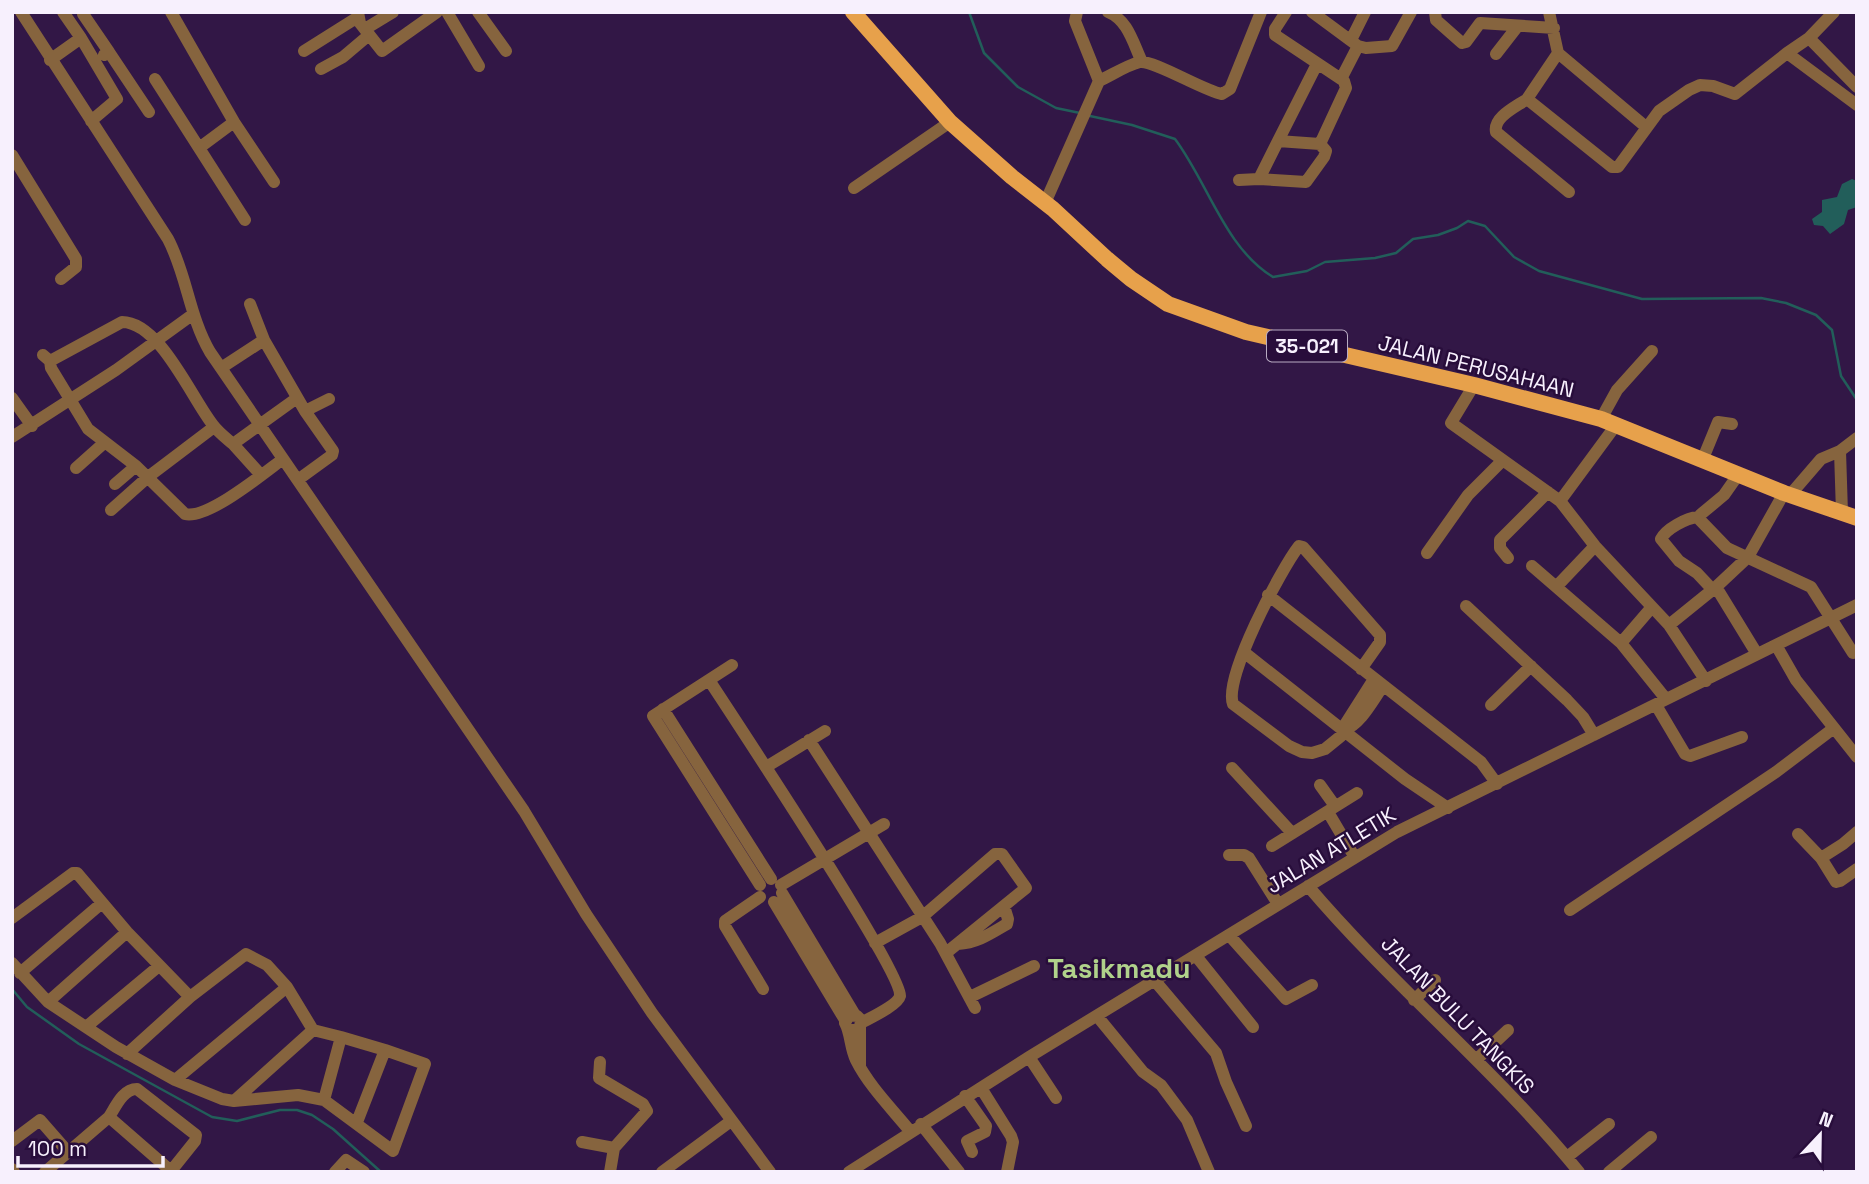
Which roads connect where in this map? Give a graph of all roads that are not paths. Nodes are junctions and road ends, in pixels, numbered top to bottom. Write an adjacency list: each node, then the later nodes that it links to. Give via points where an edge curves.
1 (21, 12): 33 (street)
2 (171, 12): 48 (street)
3 (393, 12): 22 (street)
4 (478, 12): 28 (street)
5 (853, 12): 49 (main road, JALAN PERUSAHAAN / 35-021)
6 (1077, 12): 42 (street, via 1074,21)
7 (1108, 12): 35 (street, via 1124,23)
8 (1261, 12): 35 (street, via 1230,89 1222,94)
9 (1286, 12): 36 (street, via 1275,35)
10 (1312, 12): 25 (street)
11 (1365, 12): 25 (street)
12 (1411, 12): 25 (street, via 1392,46 1366,48)
13 (1435, 12): 20 (street, via 1436,20 1462,43 1480,23)
14 (1549, 12): 21 (street)
15 (1834, 12): 24 (street)
16 (83, 13): 19 (street); 26 (street)
17 (448, 13): 22 (street, via 382,51); 38 (street)
18 (358, 15): 22 (street); 27 (street)
19 (66, 18): 23 (street)
20 (1517, 27): 21 (street); 32 (street)
21 (1554, 28): 30 (street)
22 (367, 32): 39 (street, via 344,57)
23 (81, 38): 33 (street); 34 (street)
24 (1810, 38): 29 (street); 31 (street)
25 (1355, 43): 41 (street)
26 (109, 51): 34 (street); 46 (street)
27 (304, 51)
28 (506, 51)
29 (1822, 51): 37 (street); 43 (street)
30 (1558, 53): 44 (street); 50 (street)
31 (1787, 53): 37 (street); 50 (street, via 1735,94 1713,86 1689,90 1659,111)
32 (1496, 54)
33 (50, 60): 47 (street)
34 (95, 61): 47 (street, via 117,99)
35 (1142, 62): 42 (street)
36 (1317, 64): 41 (street); 51 (street)
37 (1803, 65): 45 (street)
38 (479, 66)
39 (320, 69)
40 (155, 79): 53 (street)
41 (1340, 79): 52 (street, via 1346,88)
42 (1099, 81): 60 (street)
43 (1857, 87)
44 (1527, 99): 50 (street, via 1612,167 1621,164); 59 (street, via 1497,121 1496,132)
45 (1857, 105)
46 (149, 111)
47 (91, 121): 64 (street, via 177,258)
48 (234, 122): 53 (street); 57 (street)
49 (950, 122): 58 (street); 60 (main road, JALAN PERUSAHAAN / 35-021)
50 (1646, 127)
51 (1278, 141): 52 (street); 55 (street)
52 (1320, 144): 55 (street, via 1326,151 1324,157 1306,182)
53 (199, 148): 61 (street)
54 (12, 155): 62 (street, via 76,259 76,267)
55 (1259, 179): 56 (street)
56 (1239, 180)
57 (274, 182)
58 (854, 188)
59 (1569, 192)
60 (1045, 203): 69 (main road, JALAN PERUSAHAAN / 35-021, via 1123,273 1168,304 1246,332)
61 (245, 220)
62 (61, 279)
63 (250, 304): 65 (street)
64 (192, 315): 66 (street); 68 (street)
65 (264, 340): 68 (street); 71 (street)
66 (158, 341): 73 (street); 73 (street, via 130,322 122,322 46,358); 79 (street)
67 (1652, 351): 75 (street, via 1617,390)
68 (221, 368): 77 (street)
69 (1474, 385): 75 (main road, JALAN PERUSAHAAN / 35-021); 86 (street, via 1450,422)
70 (12, 398): 78 (street)
71 (297, 398): 74 (street); 77 (street)
72 (329, 399): 74 (street)
73 (70, 400): 78 (street); 82 (street, via 88,429)
74 (305, 411): 93 (street, via 333,453)
75 (1609, 422): 87 (main road, JALAN PERUSAHAAN / 35-021); 97 (street)
76 (1732, 424): 87 (street, via 1718,422)
77 (260, 425): 83 (street); 85 (street)
78 (32, 426): 80 (street)
79 (214, 427): 83 (street); 92 (street)
80 (12, 437)
81 (1857, 438): 84 (street)
82 (104, 443): 88 (street); 89 (street)
83 (233, 444): 90 (street)
84 (1840, 451): 96 (street, via 1815,465); 99 (street)
85 (283, 459): 90 (street); 93 (street)
86 (1502, 461): 95 (street); 102 (street, via 1468,495)
87 (1702, 461): 91 (main road, JALAN PERUSAHAAN / 35-021)
88 (136, 466): 92 (street); 94 (street)
89 (76, 468)
90 (261, 475): 92 (street, via 193,516 184,514)
91 (1738, 475): 96 (main road, JALAN PERUSAHAAN / 35-021); 100 (street, via 1721,498)
92 (148, 477): 98 (street)
93 (299, 479): 194 (street, via 524,811 652,1013)
94 (114, 484)
95 (1548, 492): 97 (street); 104 (street, via 1500,540)
96 (1787, 494): 99 (main road, JALAN PERUSAHAAN / 35-021); 103 (street)
97 (1560, 501): 101 (street)
98 (111, 510)
99 (1849, 515)
100 (1698, 517): 103 (street, via 1724,546); 107 (street, via 1689,518 1661,539 1679,561)
101 (1595, 546): 106 (street); 111 (street)
102 (1427, 554)
103 (1748, 557): 107 (street); 112 (street, via 1811,587)
104 (1508, 558)
105 (1532, 566): 106 (street)
106 (1557, 586): 114 (street)
107 (1714, 588): 113 (street); 118 (street)
108 (1268, 595): 116 (street); 121 (street); 121 (street, via 1298,547 1303,547 1381,637)
109 (1857, 605): 112 (street, JALAN ATLETIK)
110 (1466, 606): 120 (street)
111 (1652, 607): 113 (street); 114 (street)
112 (1830, 618): 115 (street, JALAN ATLETIK); 117 (street)
113 (1669, 625): 123 (street)
114 (1622, 643): 125 (street)
115 (1776, 645): 118 (street, JALAN ATLETIK); 127 (street, via 1796,680)
116 (1245, 653): 128 (street); 128 (street, via 1231,694 1235,707 1302,752 1325,749)
117 (1853, 653)
118 (1757, 654): 123 (street, JALAN ATLETIK)
119 (732, 665): 122 (street)
120 (1531, 666): 126 (street); 130 (street, via 1583,717)
121 (1361, 669): 124 (street)
122 (709, 680): 134 (street); 153 (street, via 659,713)
123 (1706, 681): 125 (street, JALAN ATLETIK)
124 (1378, 682): 128 (street, via 1359,719); 136 (street, via 1481,762)
125 (1661, 702): 130 (street, JALAN ATLETIK); 131 (street, via 1685,754)
126 (1491, 705)
127 (1834, 728): 133 (street); 156 (street)
128 (1344, 730): 139 (street)
129 (825, 731): 132 (street)
130 (1594, 735): 136 (street, JALAN ATLETIK)
131 (1742, 737)
132 (809, 740): 134 (street); 143 (street)
133 (1857, 757)
134 (766, 767): 149 (street)
135 (1232, 768): 144 (street)
136 (1497, 784): 139 (street, JALAN ATLETIK)
137 (1320, 785): 140 (street)
138 (1357, 793): 140 (street)
139 (1448, 808): 148 (street, JALAN ATLETIK)
140 (1331, 809): 144 (street); 148 (street)
141 (884, 824): 143 (street)
142 (1857, 832): 150 (street)
143 (868, 833): 149 (street); 157 (street)
144 (1293, 833): 146 (street)
145 (1798, 834): 150 (street)
146 (1272, 846)
147 (1229, 855): 155 (street, via 1248,856)
148 (1354, 856): 152 (street, JALAN ATLETIK)
149 (824, 858): 153 (street); 161 (street)
150 (1821, 858): 151 (street, via 1836,882)
151 (1857, 869)
152 (1308, 886): 155 (street, JALAN ATLETIK); 173 (street, JALAN BULU TANGKIS)
153 (771, 890): 171 (street, via 725,921); 176 (street)
154 (102, 903): 158 (street, via 73,873); 159 (street); 166 (street)
155 (1278, 904): 160 (street, JALAN ATLETIK)
156 (1570, 910)
157 (922, 917): 161 (street); 162 (street); 162 (street, via 998,853 1026,886 1004,906 1007,924)
158 (12, 918)
159 (127, 932): 164 (street); 174 (street)
160 (1229, 935): 163 (street, JALAN ATLETIK); 169 (street, via 1286,999)
161 (875, 943): 176 (street, via 900,997)
162 (946, 953): 165 (street, via 972,1003)
163 (1196, 957): 168 (street, JALAN ATLETIK); 178 (street)
164 (159, 966): 172 (street); 177 (street)
165 (1034, 966)
166 (16, 968): 174 (street)
167 (1434, 980): 173 (street)
168 (1155, 981): 175 (street, JALAN ATLETIK); 197 (street, via 1216,1053)
169 (1312, 985)
170 (286, 987): 172 (street, via 267,965 246,954); 179 (street); 187 (street)
171 (763, 989)
172 (190, 997): 183 (street)
173 (1414, 1000): 185 (street, JALAN BULU TANGKIS)
174 (48, 1002): 177 (street)
175 (1097, 1016): 184 (street, JALAN ATLETIK); 215 (street, via 1187,1120)
176 (854, 1023): 198 (street, via 851,1046 860,1067)
177 (86, 1027): 183 (street)
178 (1253, 1027)
179 (313, 1030): 181 (street); 192 (street)
180 (1508, 1030): 185 (street)
181 (341, 1037): 182 (street); 191 (street)
182 (386, 1050): 195 (street); 195 (street, via 425,1064 395,1150)
183 (127, 1054): 187 (street)
184 (1029, 1057): 188 (street, JALAN ATLETIK); 190 (street)
185 (1476, 1060): 205 (street, JALAN BULU TANGKIS)
186 (600, 1062): 202 (street, via 598,1078 647,1111)
187 (175, 1080): 192 (street)
188 (981, 1088): 189 (street, JALAN ATLETIK); 214 (street, via 1013,1142)
189 (965, 1096): 198 (street, JALAN ATLETIK); 204 (street, via 986,1126 985,1132 968,1140)
190 (1056, 1098)
191 (324, 1100): 192 (street, via 298,1095); 195 (street)
192 (234, 1101)
193 (111, 1118): 193 (street, via 171,1171 196,1139 137,1089 124,1094); 203 (street); 207 (street)
194 (730, 1121): 211 (street); 212 (street)
195 (357, 1122)
196 (1609, 1124): 205 (street)
197 (1246, 1126)
198 (916, 1128): 206 (street, JALAN ATLETIK); 213 (street)
199 (1651, 1136): 217 (street)
200 (12, 1141): 203 (street, via 40,1120)
201 (582, 1142): 202 (street)
202 (614, 1148): 210 (street)
203 (68, 1152): 207 (street)
204 (972, 1152)
205 (1567, 1157): 216 (street, JALAN BULU TANGKIS)
206 (853, 1171)
207 (47, 1172)
208 (335, 1172): 209 (street, via 346,1160)
209 (364, 1172)
210 (610, 1172)
211 (662, 1172)
212 (771, 1172)
213 (959, 1172)
214 (1007, 1172)
215 (1209, 1172)
216 (1579, 1172)
217 (1609, 1172)

